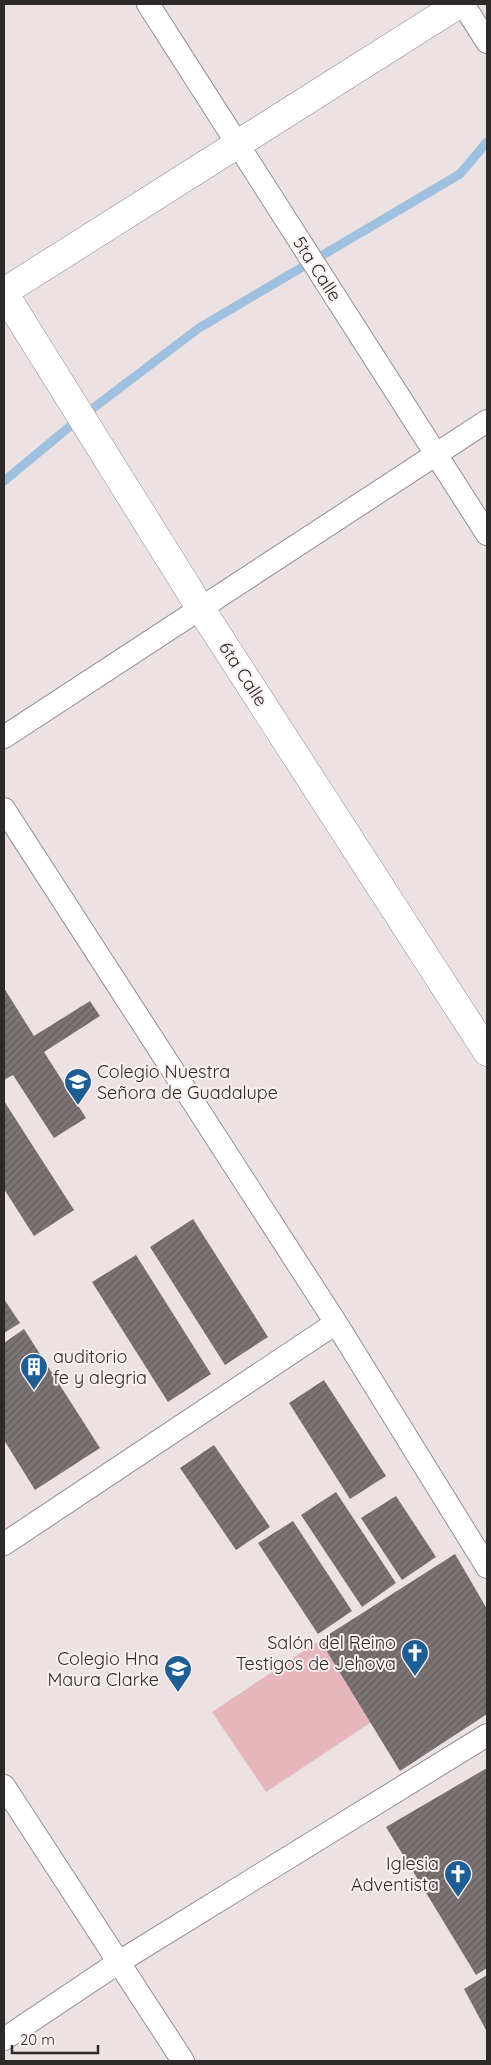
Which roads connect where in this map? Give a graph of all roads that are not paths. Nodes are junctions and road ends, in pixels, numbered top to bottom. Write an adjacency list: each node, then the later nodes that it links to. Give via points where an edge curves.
1 (148, 4): 5 (street, 5ta Calle)
2 (459, 4): 5 (street)
3 (463, 4): 4 (street)
4 (487, 42)
5 (238, 144): 6 (street); 8 (street, 5ta Calle)
6 (4, 292): 10 (street, 6ta Calle)
7 (487, 421): 8 (street)
8 (436, 454): 9 (street, 5ta Calle); 10 (street)
9 (487, 534)
10 (201, 608): 11 (street); 13 (street, 6ta Calle)
11 (4, 737)
12 (4, 809): 14 (street)
13 (487, 1052)
14 (336, 1324): 15 (street); 16 (street)
15 (4, 1544)
16 (487, 1567)
17 (487, 1735): 19 (street)
18 (4, 1786): 19 (street)
19 (119, 1962): 20 (street); 21 (street)
20 (4, 2039)
21 (183, 2061)

